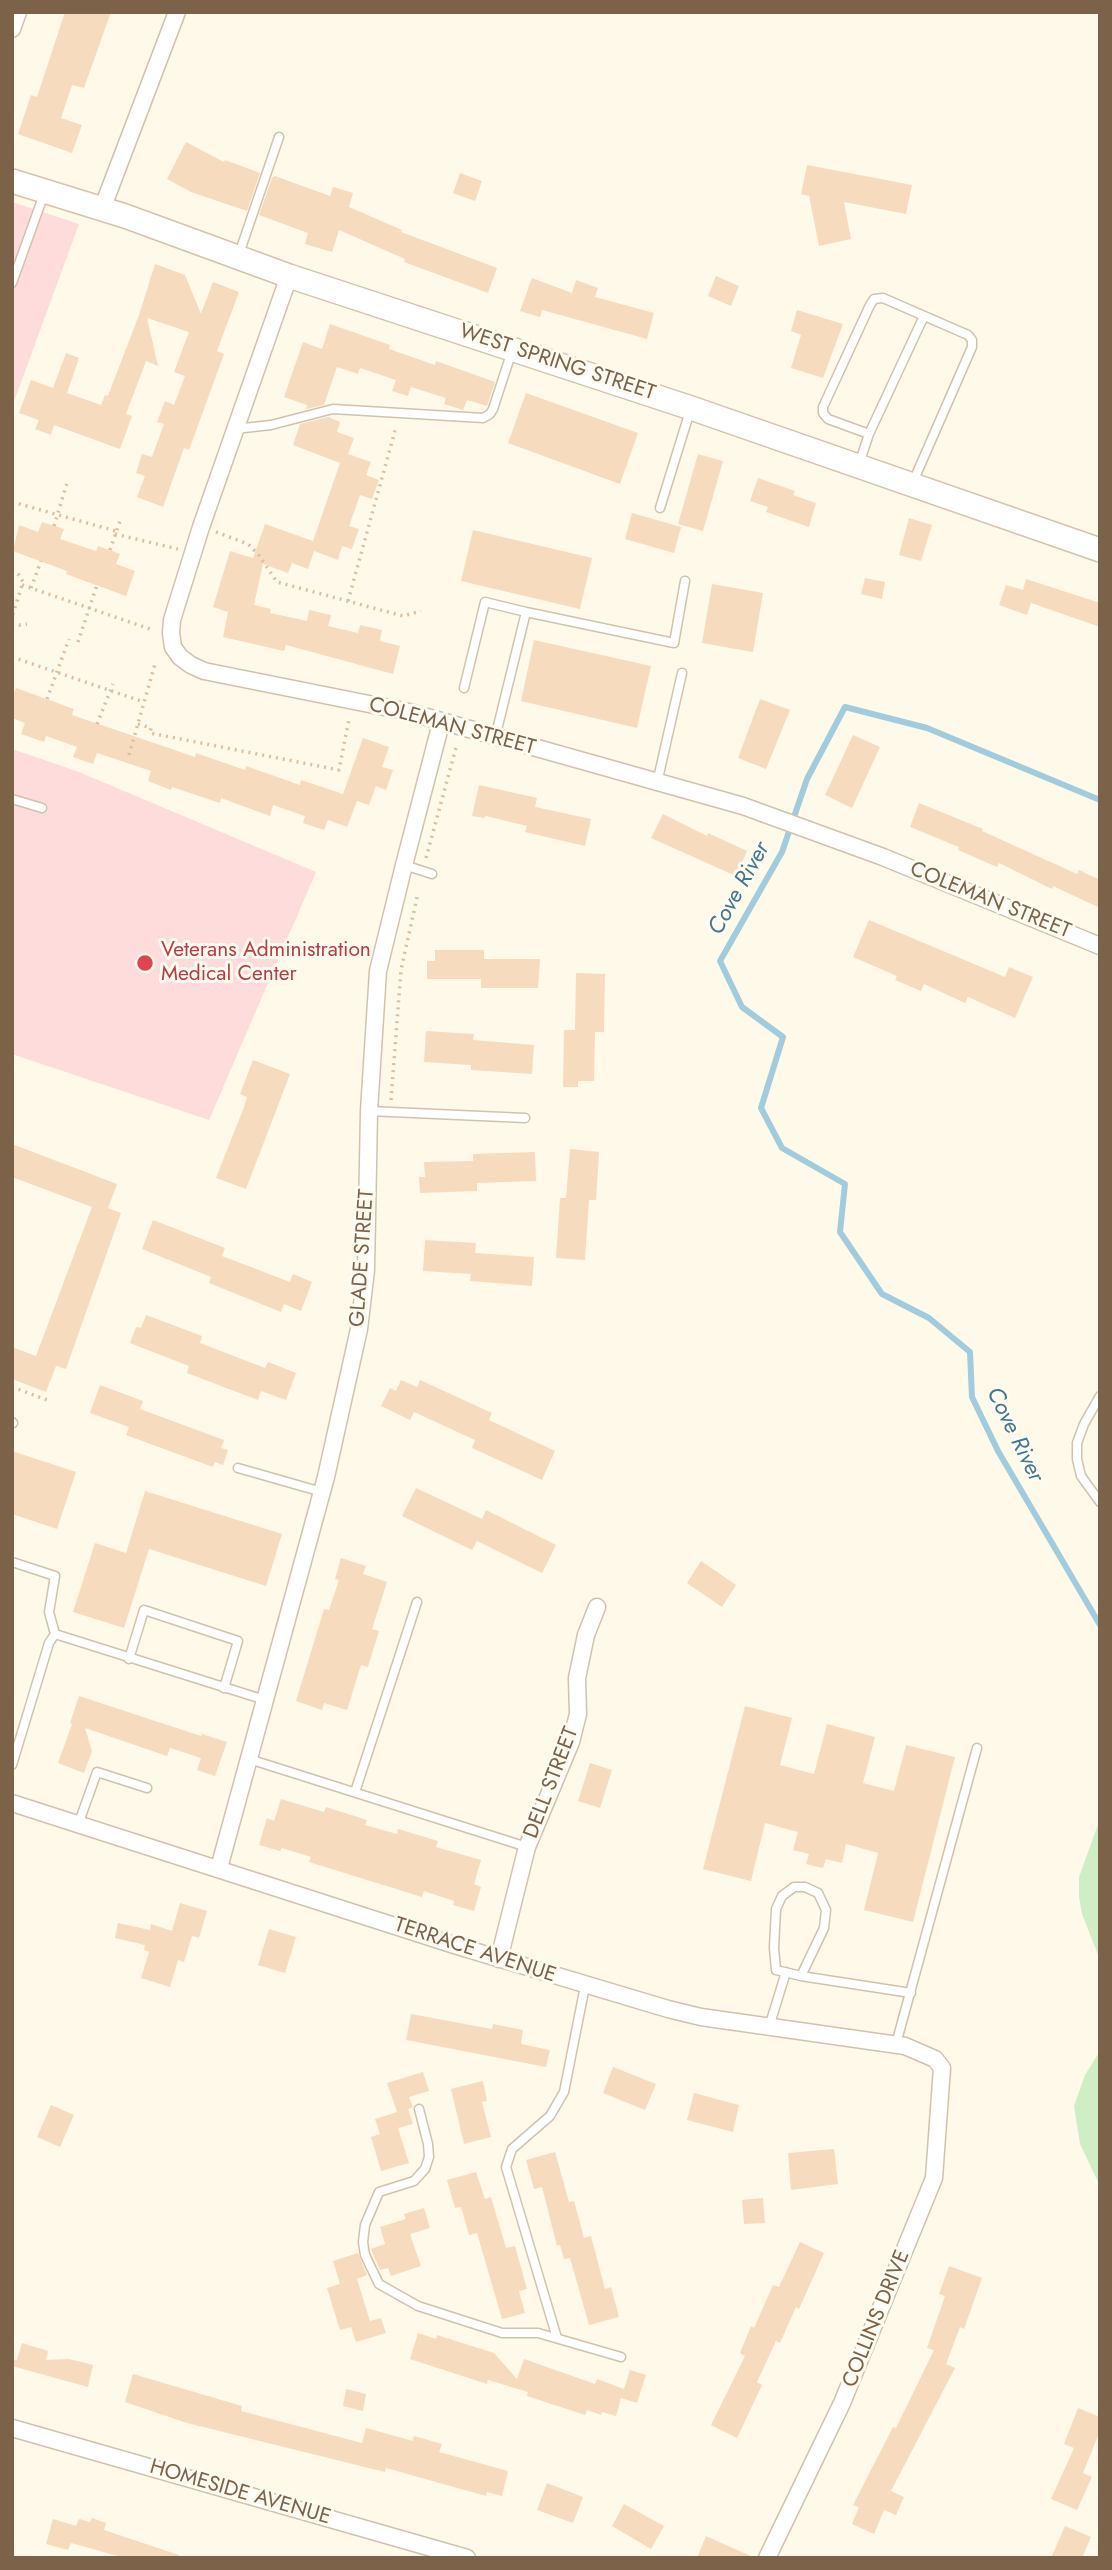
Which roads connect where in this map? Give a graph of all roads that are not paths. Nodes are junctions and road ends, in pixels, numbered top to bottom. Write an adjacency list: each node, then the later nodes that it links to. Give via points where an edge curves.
1 (18, 12): 3 (street)
2 (177, 12): 7 (street)
3 (12, 29)
4 (279, 136): 8 (lane)
5 (12, 180): 6 (main road, WEST SPRING STREET)
6 (44, 192): 7 (main road, WEST SPRING STREET); 9 (lane)
7 (102, 209): 8 (main road, WEST SPRING STREET)
8 (238, 257): 10 (main road, WEST SPRING STREET)
9 (15, 268): 11 (lane)
10 (289, 276): 13 (main road, WEST SPRING STREET); 15 (street)
11 (12, 283)
12 (924, 316): 16 (lane); 16 (lane, via 883,298 874,299 823,407 828,419); 18 (lane, via 968,335 972,347)
13 (513, 348): 14 (main road, WEST SPRING STREET); 15 (lane, via 491,414 483,418 333,409)
14 (691, 408): 17 (main road, WEST SPRING STREET); 19 (lane)
15 (235, 429): 25 (street, COLEMAN STREET, via 172,620 173,647 180,657 204,671 409,712)
16 (869, 434): 17 (lane)
17 (858, 467): 18 (main road, WEST SPRING STREET)
18 (912, 485): 20 (main road, WEST SPRING STREET)
19 (660, 509)
20 (1100, 550)
21 (685, 581): 22 (lane, via 674,643)
22 (526, 612): 24 (lane, via 485,602); 26 (lane)
23 (682, 673): 27 (lane)
24 (464, 688)
25 (442, 723): 26 (street, COLEMAN STREET); 30 (street, GLADE STREET)
26 (495, 738): 27 (street, COLEMAN STREET)
27 (657, 783): 32 (street, COLEMAN STREET, via 743,806 883,857)
28 (12, 799): 29 (lane)
29 (42, 808)
30 (404, 865): 31 (lane); 33 (street, GLADE STREET, via 378,971)
31 (428, 872)
32 (1100, 946)
33 (369, 1111): 34 (lane); 37 (street, GLADE STREET, via 368,1228 359,1329)
34 (525, 1118)
35 (1100, 1396): 38 (lane, via 1077,1443 1081,1476)
36 (239, 1468): 37 (lane)
37 (322, 1492): 45 (street, GLADE STREET)
38 (1100, 1502)
39 (12, 1562): 42 (lane, via 55,1576 49,1612)
40 (417, 1602): 50 (lane)
41 (597, 1608): 53 (street, DELL STREET, via 577,1678 578,1714 571,1742)
42 (55, 1634): 43 (lane); 48 (lane)
43 (130, 1658): 44 (lane); 44 (lane, via 144,1610 238,1641)
44 (225, 1688): 45 (lane)
45 (265, 1700): 47 (street, GLADE STREET)
46 (977, 1748): 59 (lane)
47 (249, 1759): 50 (lane); 54 (street, GLADE STREET)
48 (12, 1765)
49 (147, 1788): 52 (lane, via 97,1772)
50 (355, 1792): 53 (lane)
51 (12, 1804): 52 (street, TERRACE AVENUE)
52 (78, 1825): 54 (street, TERRACE AVENUE)
53 (527, 1847): 55 (street, DELL STREET)
54 (219, 1868): 55 (street, TERRACE AVENUE)
55 (499, 1959): 58 (street, TERRACE AVENUE)
56 (786, 1972): 57 (lane); 57 (lane, via 776,1970 776,1909 787,1890 804,1887 818,1893 827,1916); 60 (lane)
57 (801, 1976): 59 (lane)
58 (585, 1986): 60 (street, TERRACE AVENUE, via 701,2017); 64 (lane, via 561,2099 542,2124 512,2149 506,2166)
59 (911, 1993): 61 (lane)
60 (769, 2027): 61 (street, TERRACE AVENUE)
61 (896, 2044): 62 (street, TERRACE AVENUE, via 923,2052)
62 (942, 2068): 68 (street, COLLINS DRIVE, via 934,2178 842,2403)
63 (419, 2109): 64 (lane, via 428,2144 427,2163 414,2181 381,2190 375,2197 363,2234 372,2272 384,2288 418,2306 502,2333)
64 (557, 2338): 65 (lane)
65 (621, 2357)
66 (12, 2428): 67 (street, HOMESIDE AVENUE)
67 (467, 2558)
68 (767, 2558)

